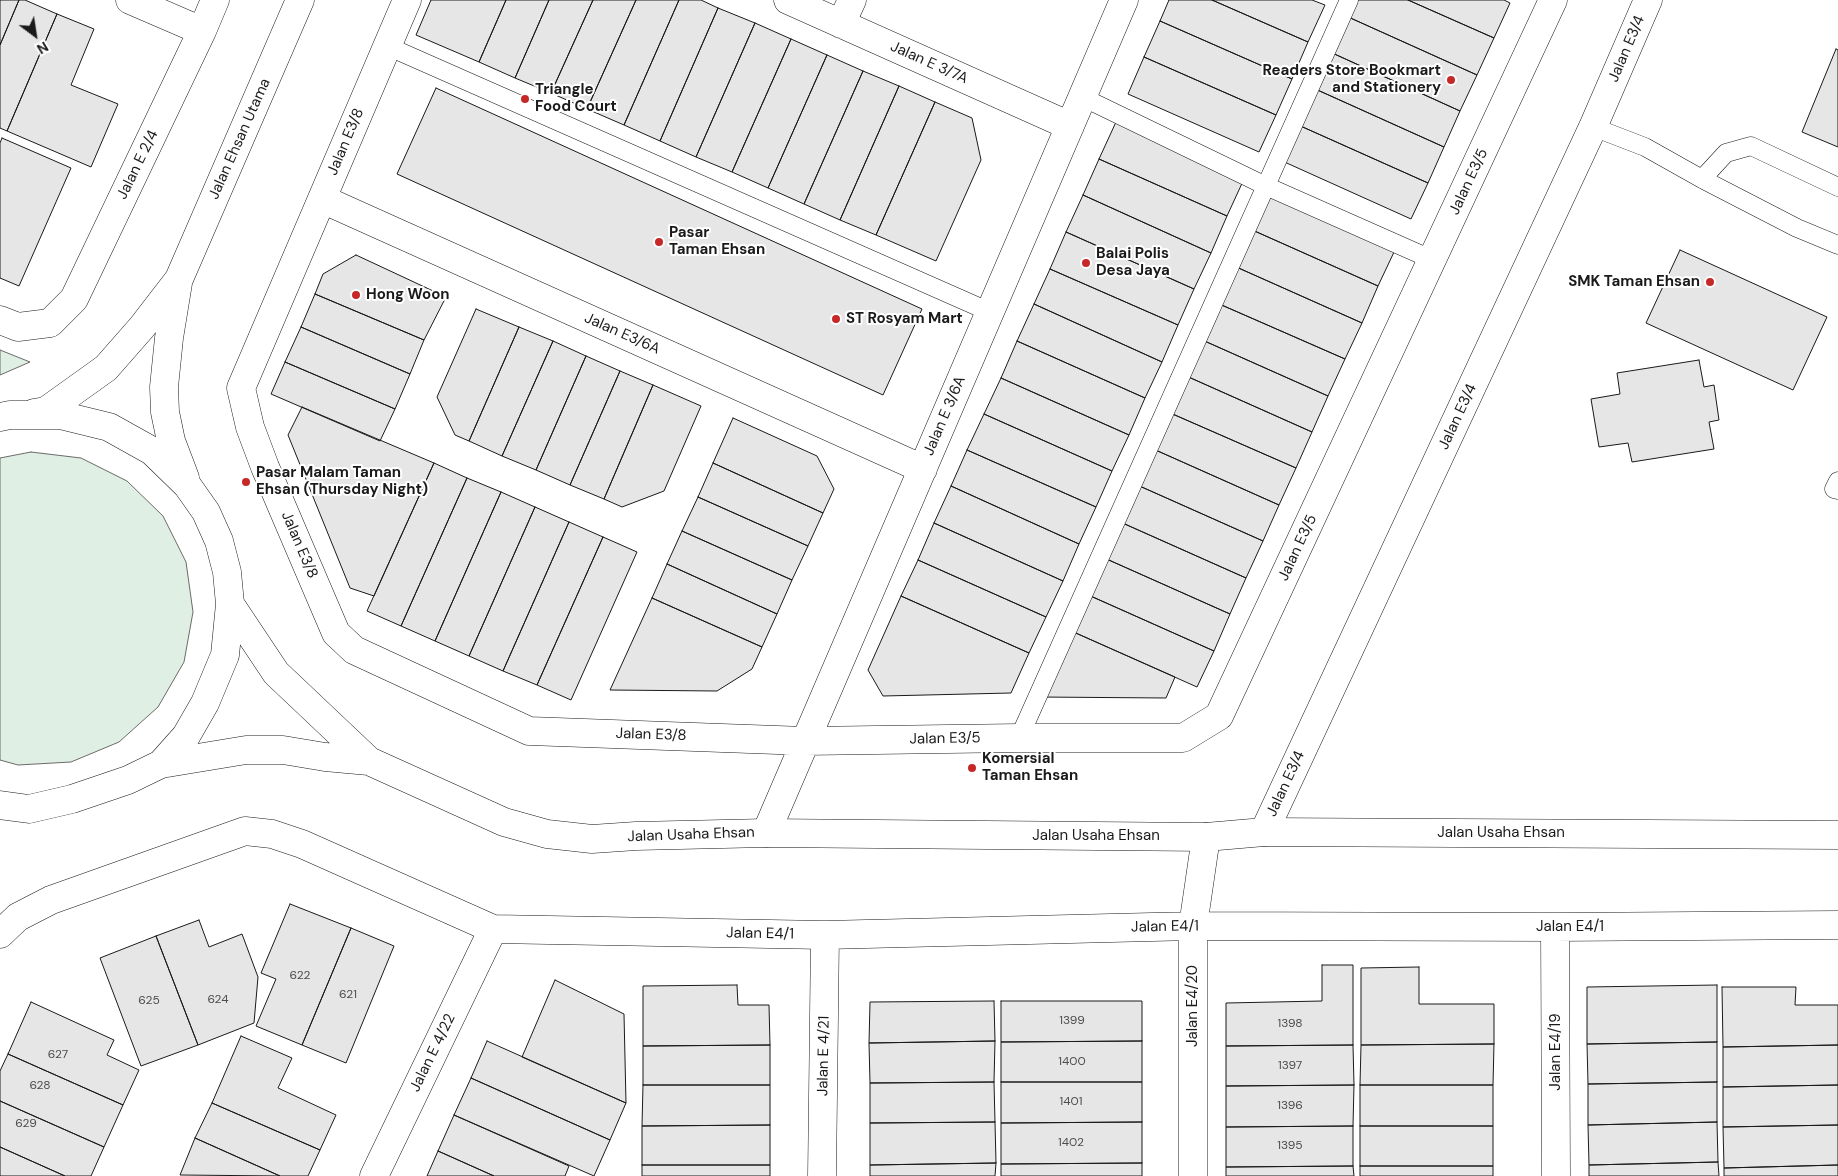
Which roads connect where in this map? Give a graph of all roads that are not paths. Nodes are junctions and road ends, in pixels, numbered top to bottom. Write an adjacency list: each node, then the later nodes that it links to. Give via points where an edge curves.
1 (130, 0): 11 (street)
2 (215, 0): 11 (street, Jalan E 2/4)
3 (300, 0): 22 (street, Jalan Ehsan Utama)
4 (407, 0): 12 (street, Jalan E3/8)
5 (788, 0): 10 (street, Jalan E 3/7A)
6 (1124, 0): 13 (street, Jalan E 3/6A)
7 (1350, 0): 17 (lane)
8 (1554, 0): 21 (street, Jalan E3/5)
9 (1648, 0): 15 (street, Jalan E3/4)
10 (846, 12): 14 (street, Jalan E 3/7A)
11 (202, 31): 24 (street, Jalan E 2/4, via 74,299 50,323 18,327)
12 (387, 46): 19 (street, Jalan E3/8); 23 (lane)
13 (1082, 97): 14 (street, Jalan E 3/6A); 17 (lane)
14 (1070, 126): 23 (street, Jalan E 3/6A)
15 (1593, 128): 16 (lane, via 1645,148); 38 (street, Jalan E3/4)
16 (1702, 179): 18 (lane, via 1726,153 1751,146); 20 (lane, via 1797,228)
17 (1266, 186): 21 (lane); 31 (lane)
18 (1838, 187)
19 (322, 199): 26 (street, Jalan E3/6A); 32 (street, Jalan E3/8, via 241,388 250,427 265,467 336,633 354,650 529,731)
20 (1838, 245)
21 (1432, 260): 31 (street, Jalan E3/5, via 1219,716 1183,738)
22 (179, 279): 25 (street, Jalan Ehsan Utama, via 106,368 46,412); 28 (street, Jalan Ehsan Utama, via 164,387 171,441)
23 (990, 312): 26 (street, Jalan E 3/6A)
24 (0, 320)
25 (5, 416): 28 (street, via 60,415 109,427 152,451)
26 (923, 469): 32 (street, Jalan E 3/6A)
27 (1838, 481): 29 (lane, via 1834,489)
28 (188, 485): 30 (street, via 220,541)
29 (1838, 490)
30 (230, 604): 33 (street, Jalan Usaha Ehsan, via 276,673); 34 (street, via 225,655 205,703 186,736)
31 (1019, 738): 32 (street, Jalan E3/5)
32 (805, 741): 39 (street, Jalan E 3/6A)
33 (369, 761): 34 (street, Jalan Usaha Ehsan, via 283,750 246,750); 39 (street, Jalan Usaha Ehsan, via 504,822 547,834 592,839)
34 (161, 764): 36 (street, via 72,800)
35 (0, 806): 36 (street)
36 (29, 809): 37 (street)
37 (0, 827)
38 (1264, 832): 40 (street, Jalan Usaha Ehsan); 41 (street, Jalan Usaha Ehsan)
39 (766, 833): 41 (street, Jalan Usaha Ehsan)
40 (1838, 835)
41 (1206, 837): 43 (street, Jalan E4/20)
42 (1838, 925): 44 (street, Jalan E4/1)
43 (1193, 926): 44 (street, Jalan E4/1); 47 (street, Jalan E4/1); 50 (street, Jalan E4/20)
44 (1555, 927): 51 (street, Jalan E4/19)
45 (493, 929): 46 (street, via 302,844 272,834 245,831 51,900 18,917); 47 (street, Jalan E4/1); 48 (street, Jalan E 4/22)
46 (0, 934)
47 (825, 935): 49 (street, Jalan E 4/21)
48 (374, 1176)
49 (822, 1176)
50 (1193, 1176)
51 (1556, 1176)

